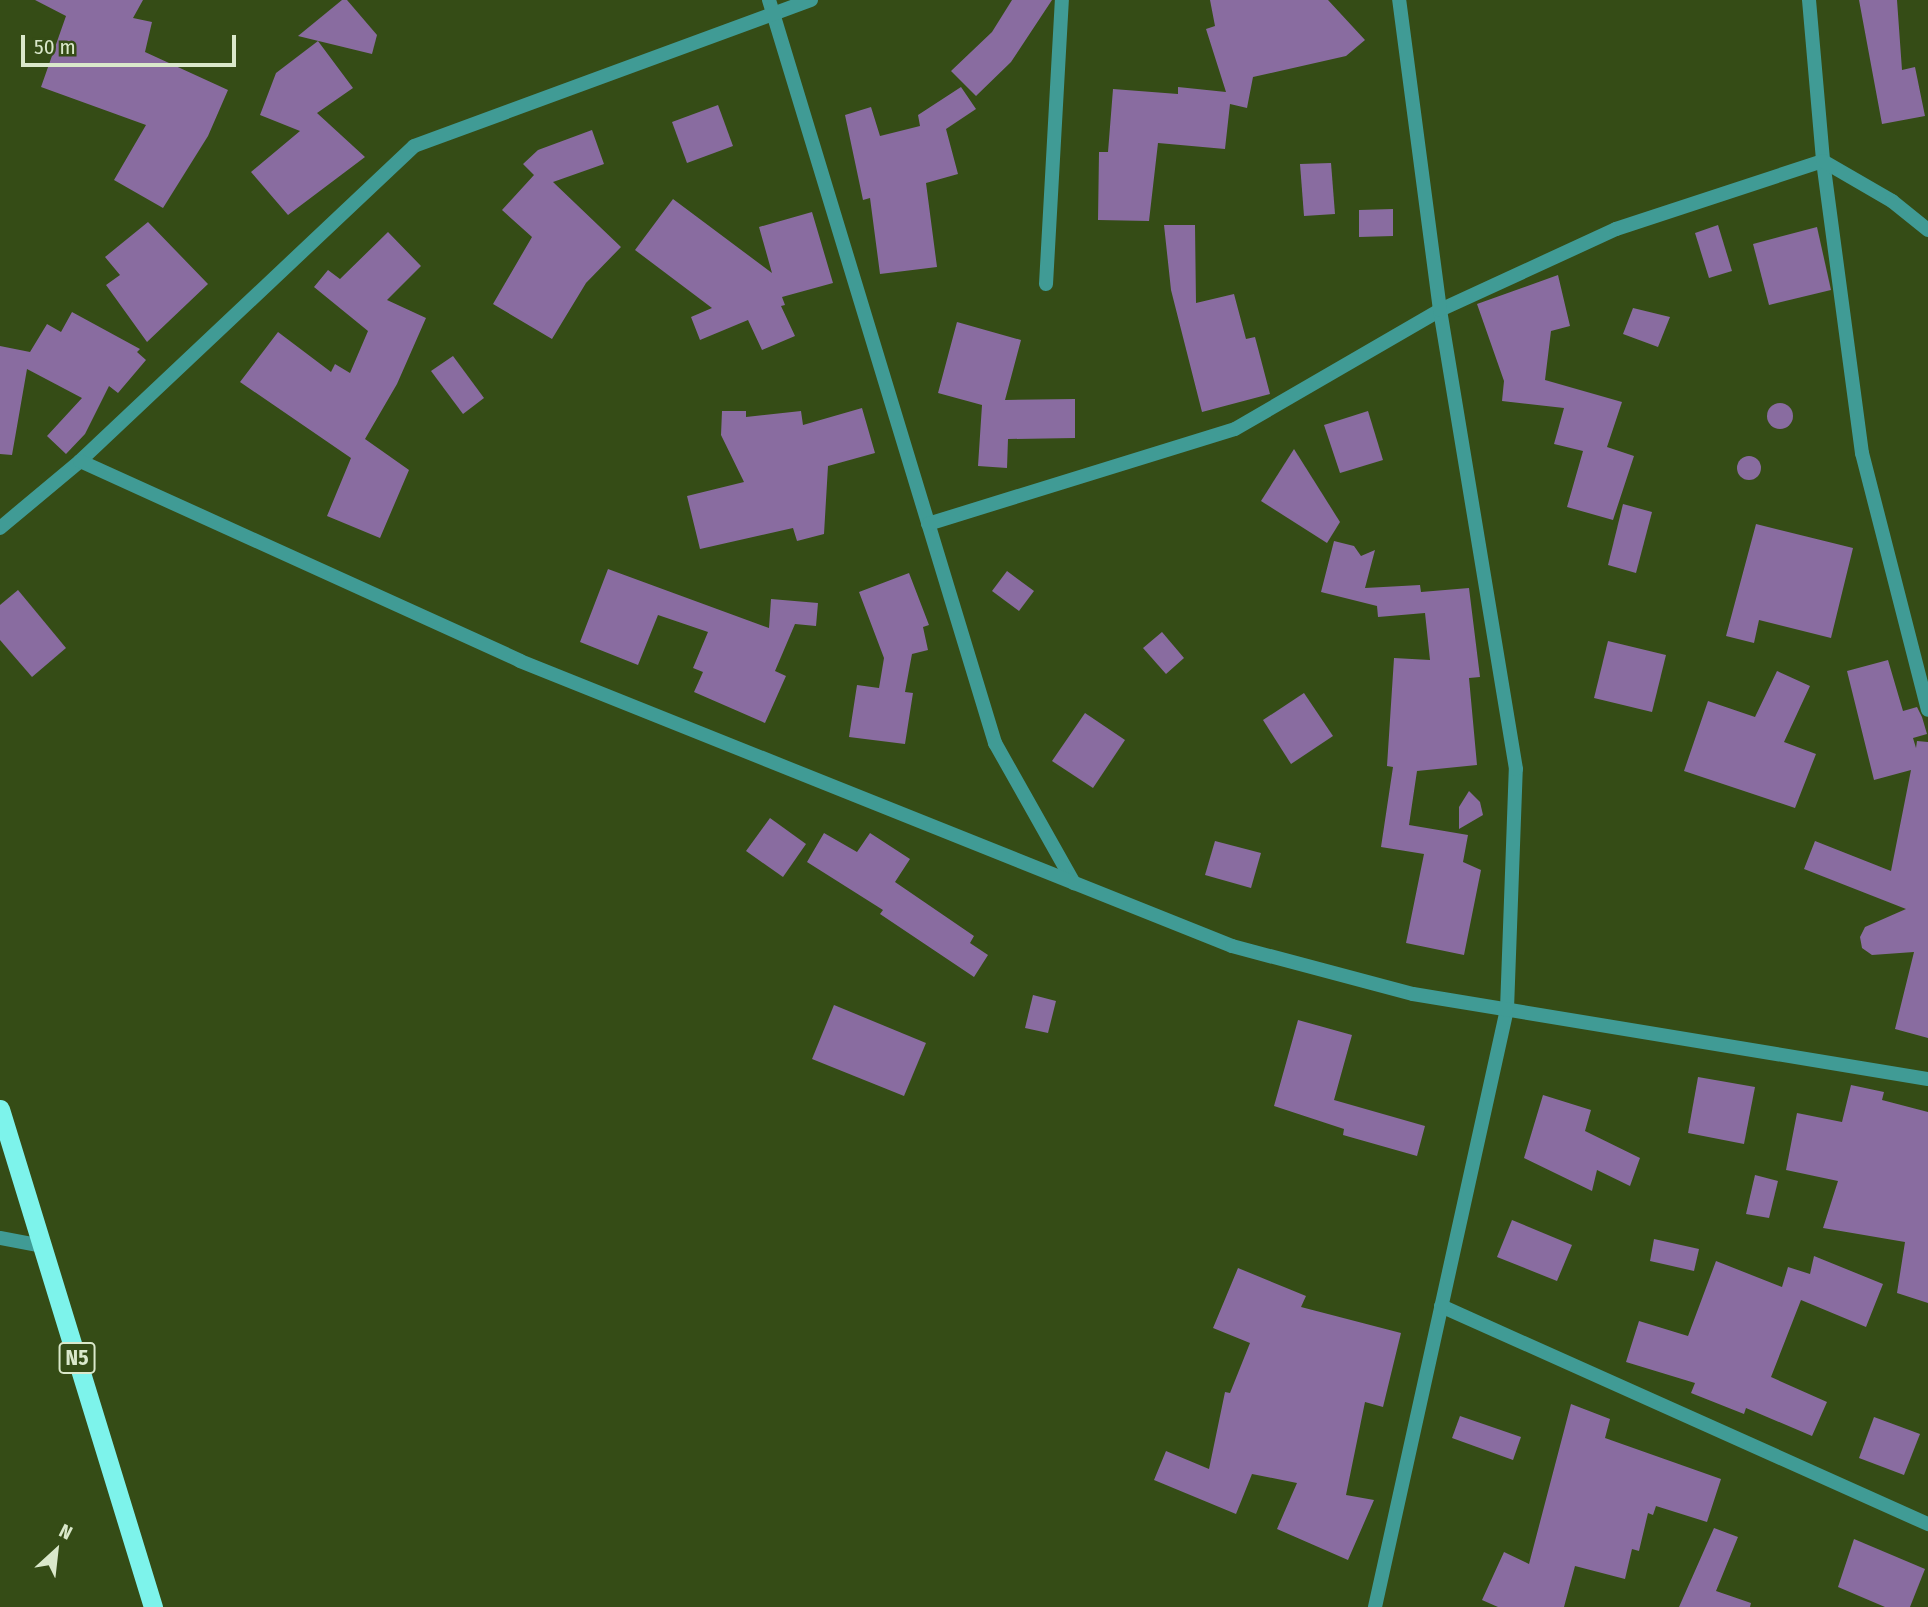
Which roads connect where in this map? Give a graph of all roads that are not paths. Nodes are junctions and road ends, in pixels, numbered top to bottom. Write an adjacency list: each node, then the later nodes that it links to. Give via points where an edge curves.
1 (811, 0): 5 (street)
2 (1062, 0): 8 (street)
3 (1399, 0): 9 (street)
4 (1809, 0): 6 (street)
5 (771, 7): 10 (street, via 414,146); 11 (street)
6 (1824, 161): 7 (street, via 1892,201); 9 (street, via 1616,229); 13 (street, via 1862,453)
7 (1928, 230)
8 (1046, 284)
9 (1440, 310): 11 (street, via 1235,429); 15 (street, via 1516,769)
10 (80, 461): 12 (street); 14 (street, via 520,661)
11 (928, 524): 14 (street, via 995,743)
12 (0, 528)
13 (1928, 710)
14 (1074, 883): 15 (street, via 1232,946 1413,994)
15 (1507, 1009): 16 (street); 20 (street)
16 (1928, 1079)
17 (0, 1109): 19 (highway, N5)
18 (0, 1238): 19 (street)
19 (43, 1246): 22 (highway, N5)
20 (1441, 1306): 21 (street); 23 (street)
21 (1928, 1524)
22 (153, 1607)
23 (1375, 1607)

